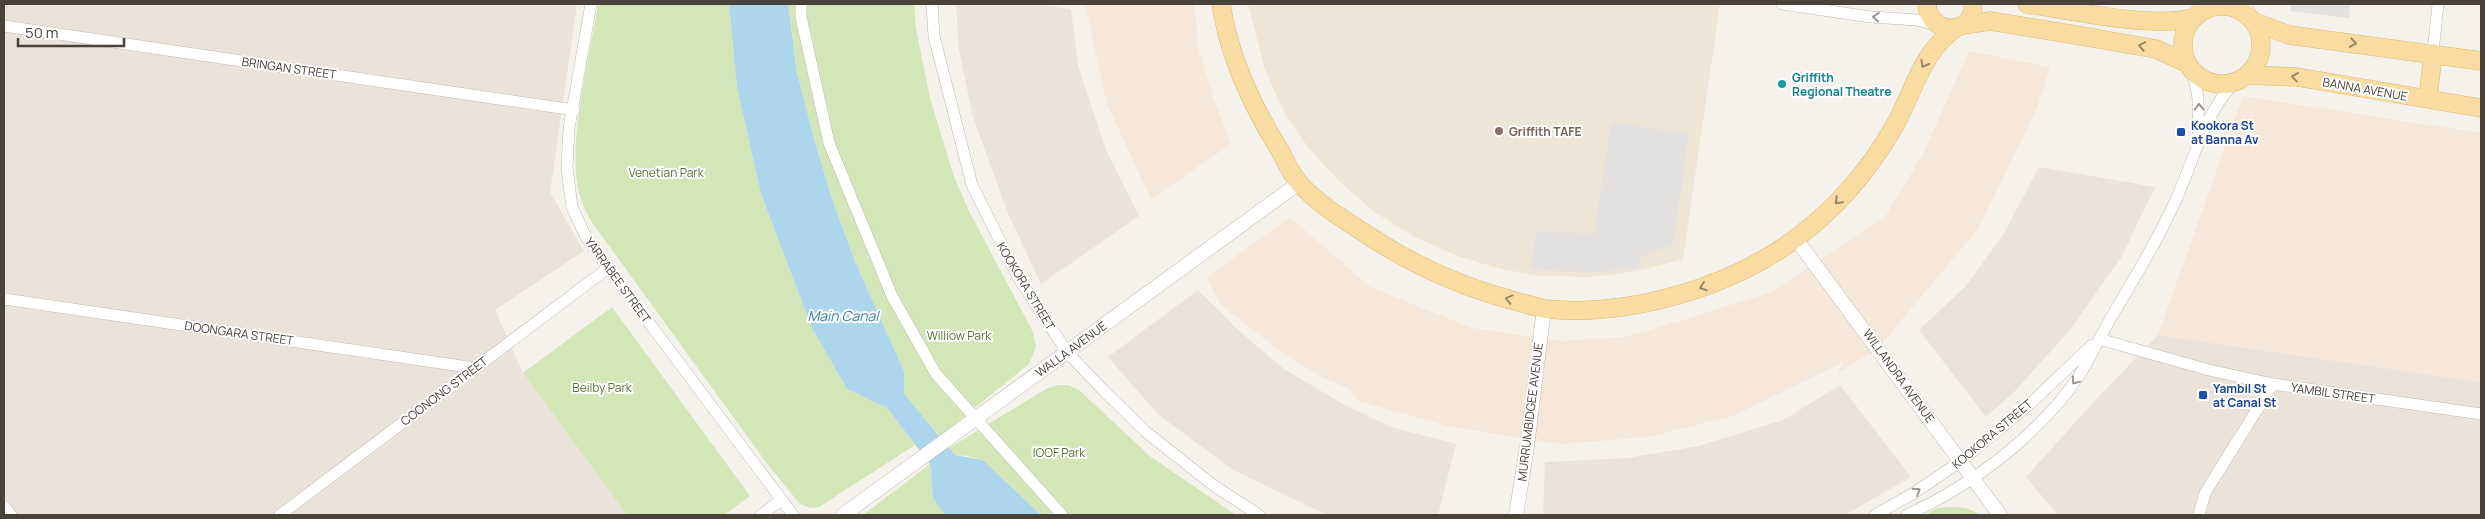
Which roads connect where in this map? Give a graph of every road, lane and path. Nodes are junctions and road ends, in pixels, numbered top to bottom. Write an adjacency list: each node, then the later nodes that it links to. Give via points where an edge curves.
1 (591, 4): 22 (street, YARRABEE STREET)
2 (801, 4): 34 (street, via 801,17 829,144 892,296 936,374)
3 (932, 4): 30 (street, KOOKORA STREET, via 934,36 972,185 1018,277)
4 (1221, 4): 24 (main road, via 1237,70 1269,133)
5 (1782, 4): 14 (street, one-way to 5)
6 (1927, 4): 14 (main road, via 1931,18)
7 (1973, 4): 14 (main road, via 1972,14)
8 (2027, 4): 10 (main road)
9 (2438, 4): 16 (street)
10 (2073, 10): 11 (main road, via 2158,22 2183,21); 15 (main road)
11 (2204, 10): 12 (main road, via 2216,6); 18 (main road, via 2185,34 2183,43)
12 (2250, 14): 16 (main road, one-way to 16, via 2289,35); 19 (main road, via 2259,30 2262,46 2258,62)
13 (4, 26): 22 (street, BRINGAN STREET)
14 (1953, 26): 15 (main road, via 1990,21); 25 (main road, one-way to 25, via 1928,57 1894,128 1862,174 1842,198)
15 (2070, 34): 18 (main road, one-way to 15, via 2156,49)
16 (2433, 53): 17 (main road); 20 (main road)
17 (2481, 61)
18 (2190, 67): 19 (main road, via 2208,82 2217,84); 23 (street, KOOKORA STREET, one-way to 18, via 2198,98)
19 (2241, 79): 20 (main road, BANNA AVENUE, one-way to 19, via 2297,77); 23 (street, KOOKORA STREET, via 2219,101)
20 (2428, 99): 21 (main road, BANNA AVENUE)
21 (2481, 108)
22 (574, 110): 26 (street, YARRABEE STREET, via 569,128 567,168 572,207 585,234)
23 (2199, 142): 29 (street, KOOKORA STREET, via 2164,226)
24 (1299, 182): 28 (main road, one-way to 24, via 1489,294 1436,275 1387,248 1338,215); 30 (street, WALLA AVENUE)
25 (1796, 239): 28 (main road, one-way to 28, via 1748,268 1689,291 1633,306); 35 (street, WILLANDRA AVENUE)
26 (608, 268): 31 (street, COONONG STREET); 37 (street, YARRABEE STREET)
27 (4, 299): 31 (street, DOONGARA STREET)
28 (1544, 308): 46 (street, MURRUMBIDGEE AVENUE)
29 (2099, 339): 32 (street, YAMBIL STREET); 35 (street, KOOKORA STREET, via 2032,402); 36 (street, KOOKORA STREET, one-way to 36, via 2078,376 2043,420)
30 (1067, 352): 34 (street, WALLA AVENUE); 45 (street, KOOKORA STREET, via 1146,432)
31 (475, 368): 40 (street, COONONG STREET)
32 (2273, 384): 33 (street, YAMBIL STREET); 50 (street, via 2205,493)
33 (2481, 414)
34 (975, 419): 43 (street, WALLA AVENUE); 44 (street)
35 (1961, 461): 36 (street, WILLANDRA AVENUE); 47 (street, KOOKORA STREET, one-way to 35, via 1914,494)
36 (1974, 480): 48 (street, KOOKORA STREET); 49 (street, WILLANDRA AVENUE)
37 (781, 500): 41 (street); 42 (street, YARRABEE STREET)
38 (4, 506): 39 (street)
39 (11, 515)
40 (280, 515)
41 (760, 515)
42 (793, 515)
43 (843, 515)
44 (1062, 515)
45 (1259, 515)
46 (1516, 515)
47 (1875, 515)
48 (1907, 515)
49 (2000, 515)
50 (2199, 515)

